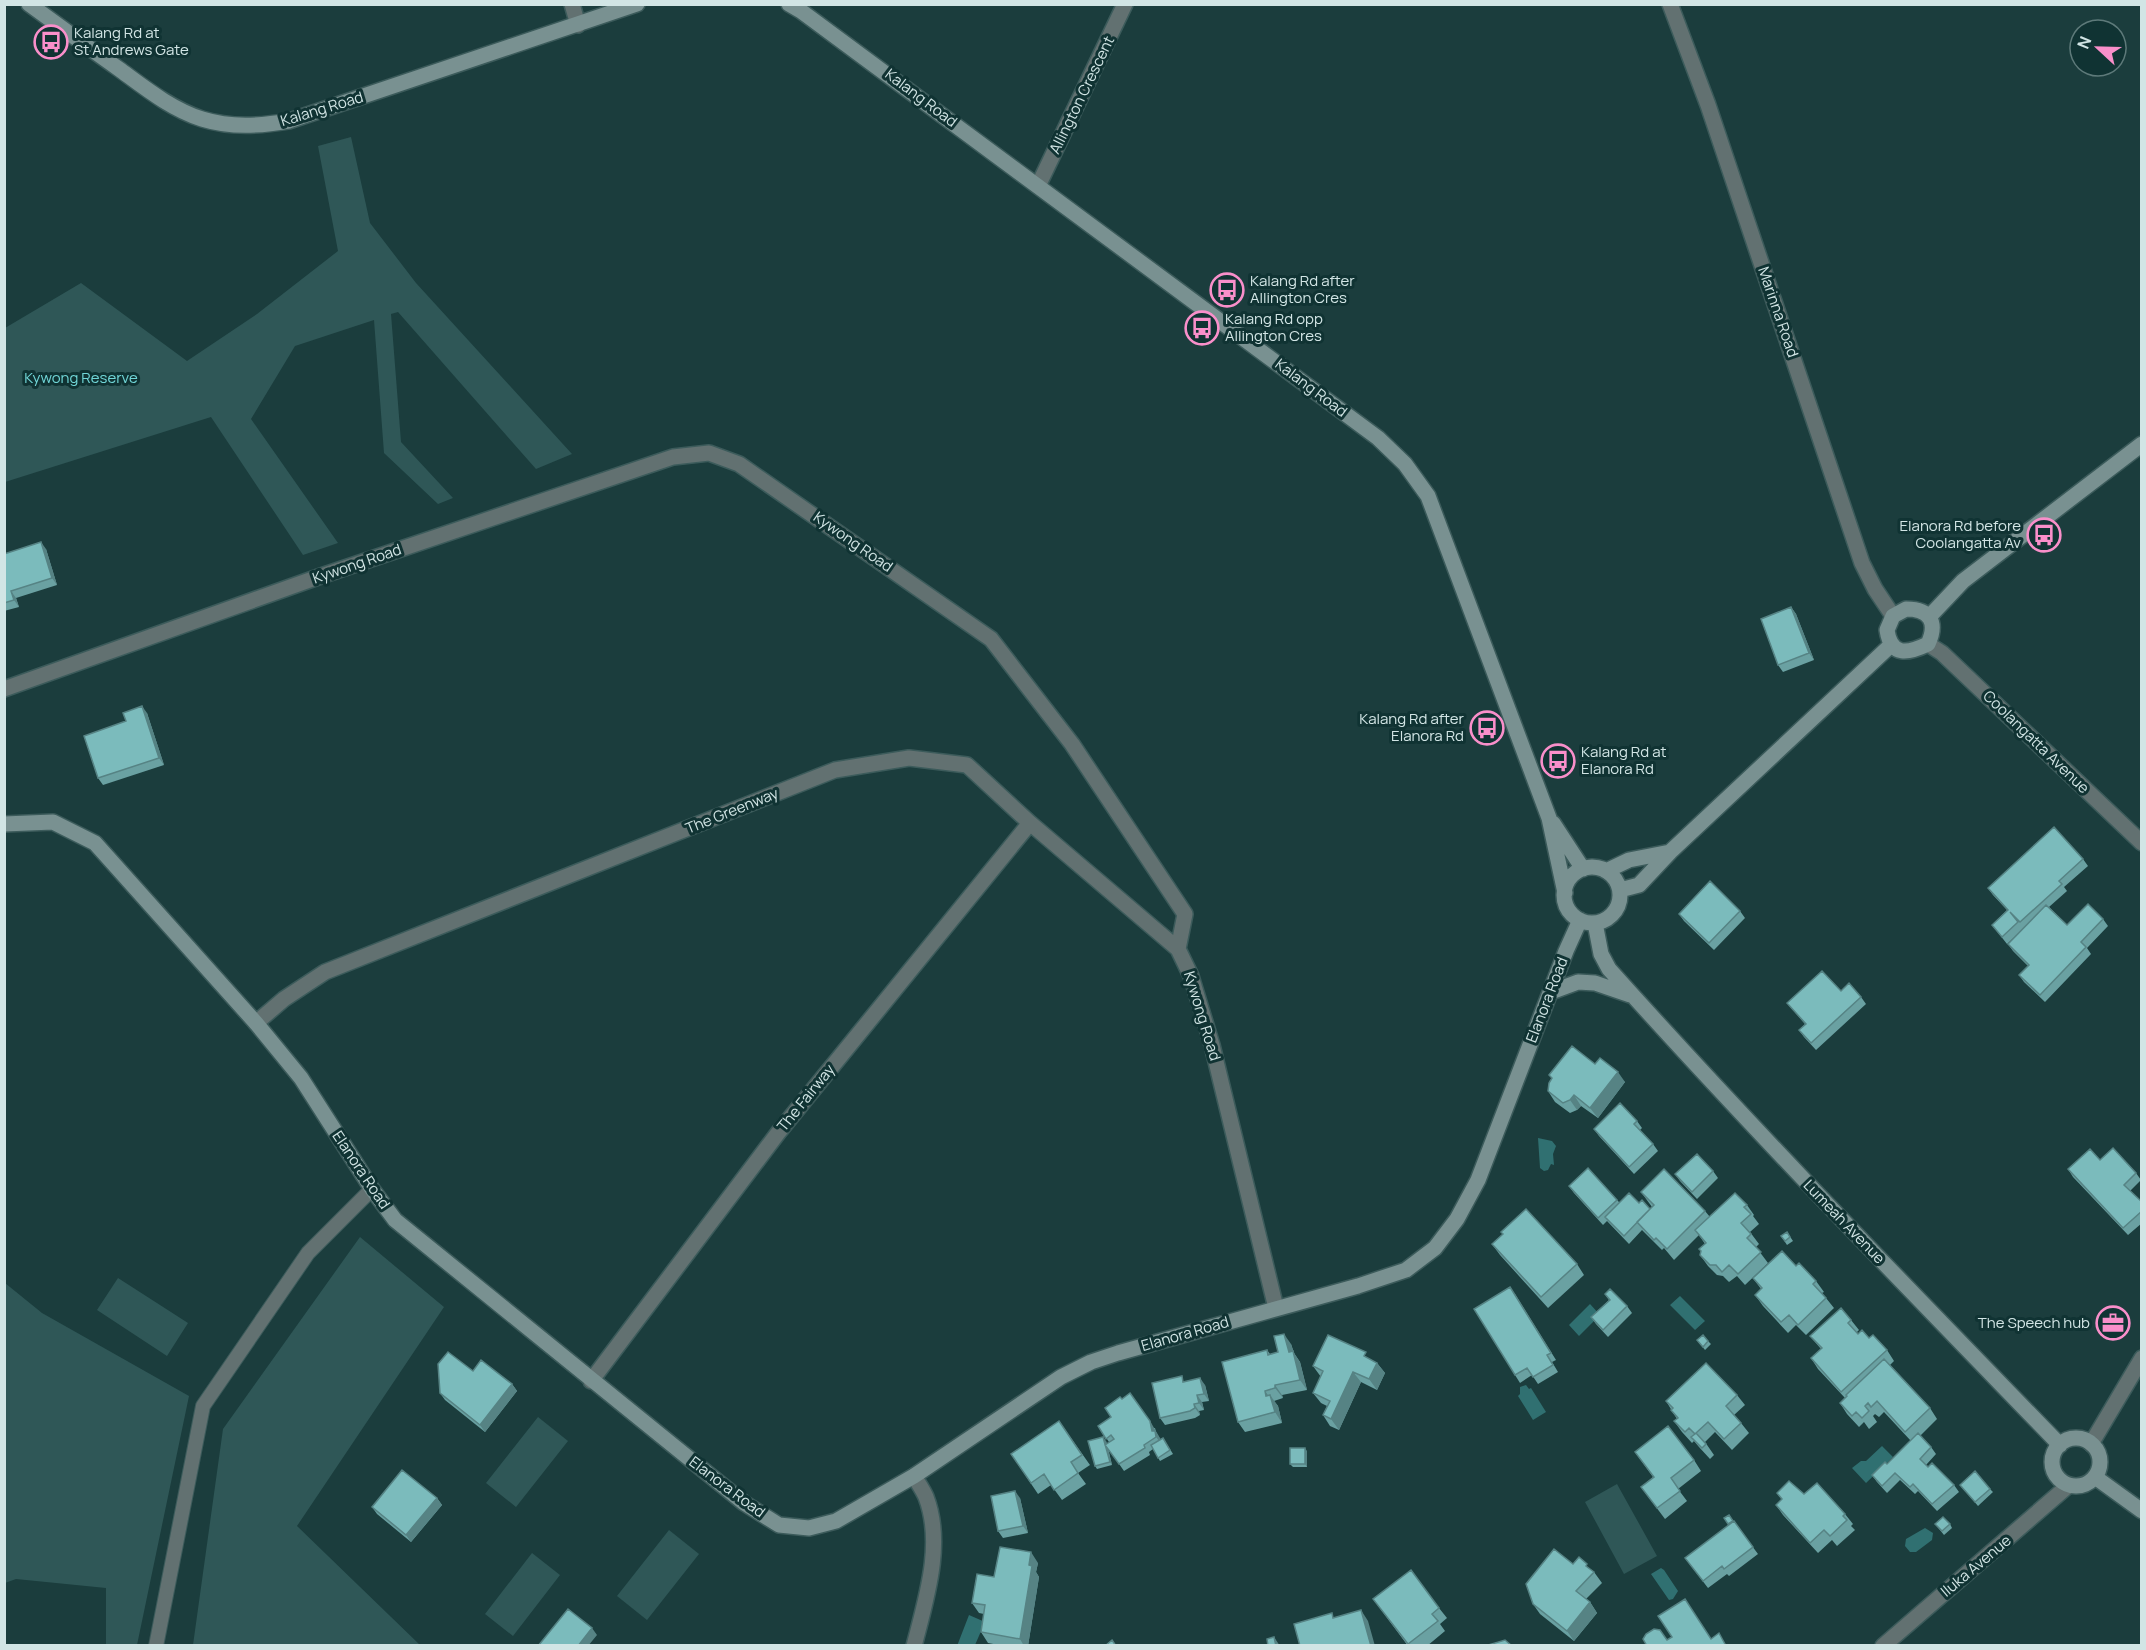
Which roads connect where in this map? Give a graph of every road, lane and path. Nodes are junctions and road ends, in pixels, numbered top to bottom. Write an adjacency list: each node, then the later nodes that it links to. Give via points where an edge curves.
1 (29, 4): 7 (street, Kalang Road, via 170,104 203,119 240,126 290,121)
2 (572, 4): 7 (street)
3 (637, 4): 7 (street, Kalang Road)
4 (789, 4): 8 (street, Kalang Road)
5 (1125, 4): 8 (street, Allington Crescent)
6 (1670, 4): 10 (street, Marinna Road, via 1708,105 1862,563)
7 (578, 25)
8 (1038, 186): 15 (street, Kalang Road, via 1378,438 1405,464 1428,496)
9 (2142, 444): 11 (street, via 1963,581)
10 (1893, 616): 11 (street, via 1915,609); 13 (street, via 1887,630)
11 (1929, 617): 12 (street, via 1933,634)
12 (1928, 644): 13 (street, via 1911,652); 18 (street, Coolangatta Avenue)
13 (1891, 645): 19 (street)
14 (4, 689): 25 (street, Kywong Road, via 321,576 674,457 709,453 739,464 991,639 1072,744 1185,914)
15 (1550, 818): 20 (street, Kalang Road); 23 (street, Kalang Road)
16 (1030, 823): 25 (street, The Greenway); 28 (street, The Greenway, via 968,765 909,758 835,770 325,972); 32 (street, The Fairway, via 778,1133)
17 (4, 824): 28 (street, Elanora Road, via 53,822 95,843)
18 (2142, 843)
19 (1670, 852): 21 (street, via 1629,860); 22 (street, via 1639,885)
20 (1583, 869): 21 (street, via 1595,867); 23 (street, via 1570,878)
21 (1606, 871): 22 (street)
22 (1620, 890): 24 (street, via 1615,912 1606,920)
23 (1565, 893): 24 (street, via 1568,909)
24 (1587, 922): 26 (street, Elanora Road, via 1566,951); 27 (street, via 1609,969)
25 (1178, 948): 30 (street, Kywong Road, via 1191,976 1212,1045)
26 (1551, 992): 27 (street, via 1576,981); 30 (street, Elanora Road, via 1478,1180 1457,1219 1435,1248 1406,1270)
27 (1633, 996): 33 (street, Lumeah Avenue, via 1859,1238)
28 (256, 1023): 29 (street, Elanora Road, via 301,1078)
29 (372, 1189): 32 (street, Elanora Road, via 395,1220); 39 (lane, via 308,1252 203,1406)
30 (1276, 1308): 35 (street, Elanora Road, via 1092,1362 1061,1377)
31 (2142, 1358): 34 (street)
32 (591, 1381): 35 (street, Elanora Road, via 744,1503 779,1525 809,1528 836,1521)
33 (2060, 1444): 34 (street, via 2072,1439); 37 (street, via 2053,1457 2054,1470)
34 (2091, 1444): 36 (street, via 2099,1456)
35 (914, 1476): 40 (street, via 926,1497 933,1534 929,1586)
36 (2094, 1477): 37 (street, via 2083,1485); 38 (street)
37 (2069, 1485): 41 (street, Iluka Avenue)
38 (2142, 1511)
39 (156, 1646)
40 (914, 1646)
41 (1883, 1646)

